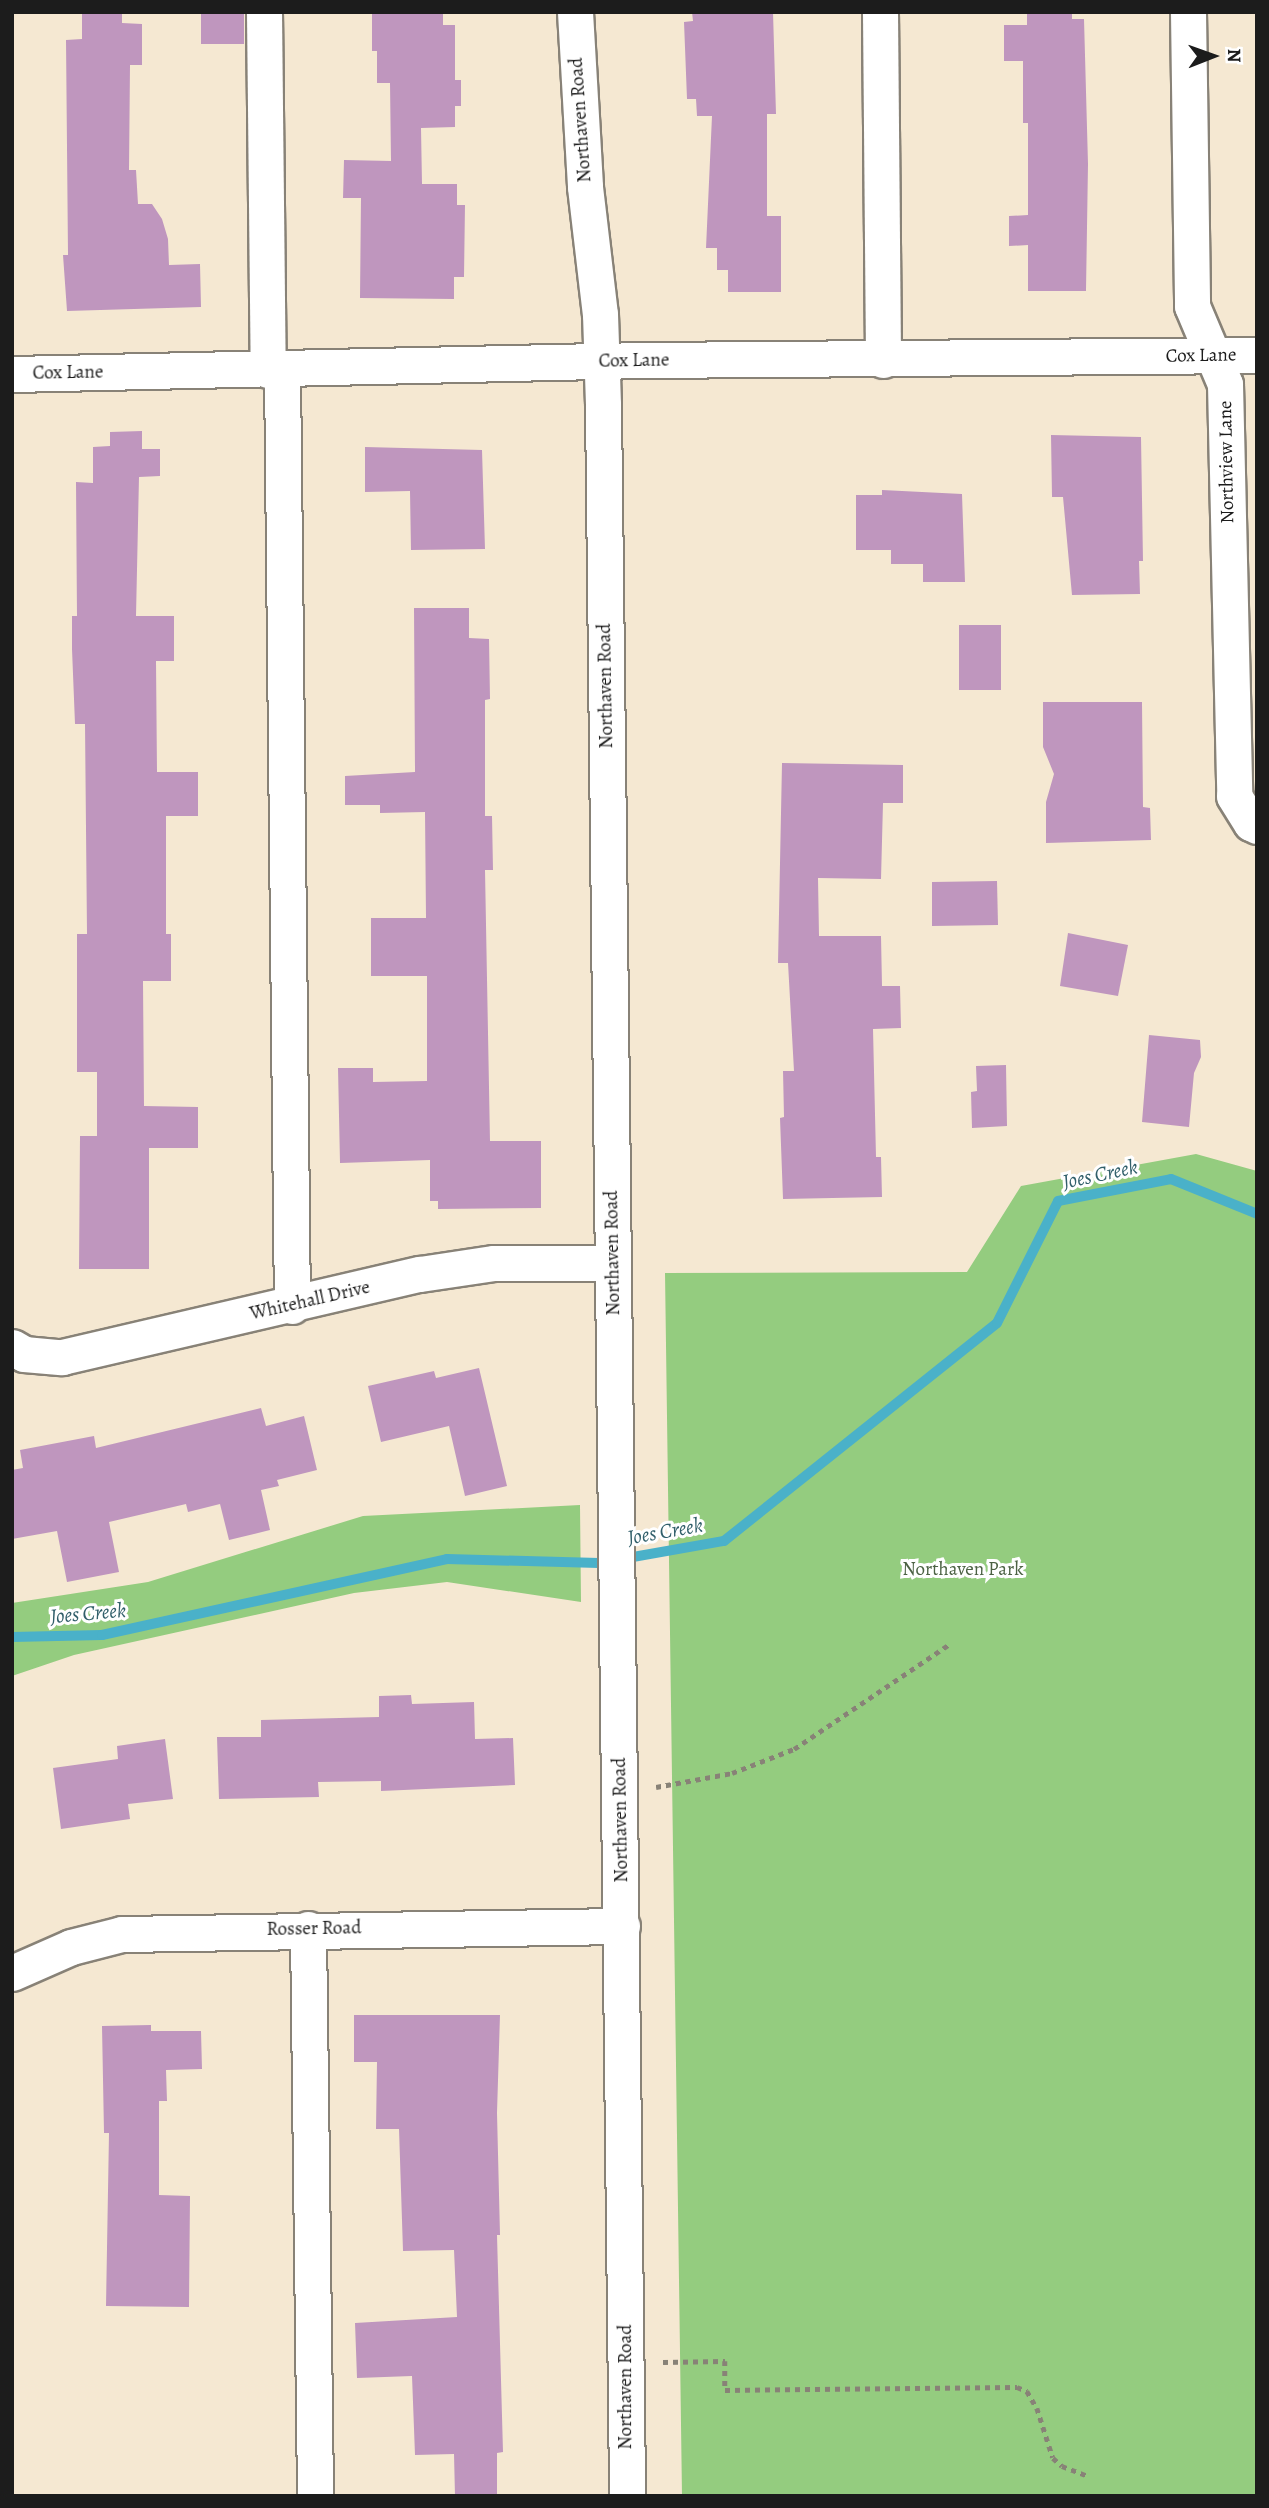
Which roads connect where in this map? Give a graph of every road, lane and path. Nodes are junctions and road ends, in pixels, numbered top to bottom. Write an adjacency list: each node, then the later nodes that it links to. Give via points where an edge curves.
1 (264, 12): 9 (street)
2 (575, 12): 8 (street, Northaven Road, via 585,187)
3 (880, 12): 7 (street)
4 (1188, 12): 6 (street, Northview Lane, via 1192,306)
5 (1257, 355): 6 (street, Cox Lane)
6 (1212, 356): 7 (street, Cox Lane); 11 (street, Northview Lane, via 1225,384 1234,796)
7 (883, 360): 8 (street, Cox Lane)
8 (602, 361): 9 (street, Cox Lane); 12 (street, Northaven Road)
9 (275, 370): 10 (street, Cox Lane); 13 (street)
10 (12, 374)
11 (1257, 826)
12 (613, 1263): 13 (street, Whitehall Drive, via 494,1263 421,1274); 17 (street, Northaven Road)
13 (292, 1306): 14 (street, Whitehall Drive, via 62,1357 24,1354)
14 (12, 1347)
15 (951, 1643): 16 (path, via 794,1749 732,1773)
16 (656, 1787)
17 (622, 1926): 18 (street, Rosser Road); 23 (street, Northaven Road)
18 (308, 1929): 19 (street, Rosser Road, via 122,1934 71,1947); 22 (street)
19 (12, 1973)
20 (663, 2362): 21 (path, via 725,2361 725,2390 1017,2387 1027,2391 1037,2408 1053,2458)
21 (1088, 2476)
22 (315, 2496)
23 (627, 2496)

